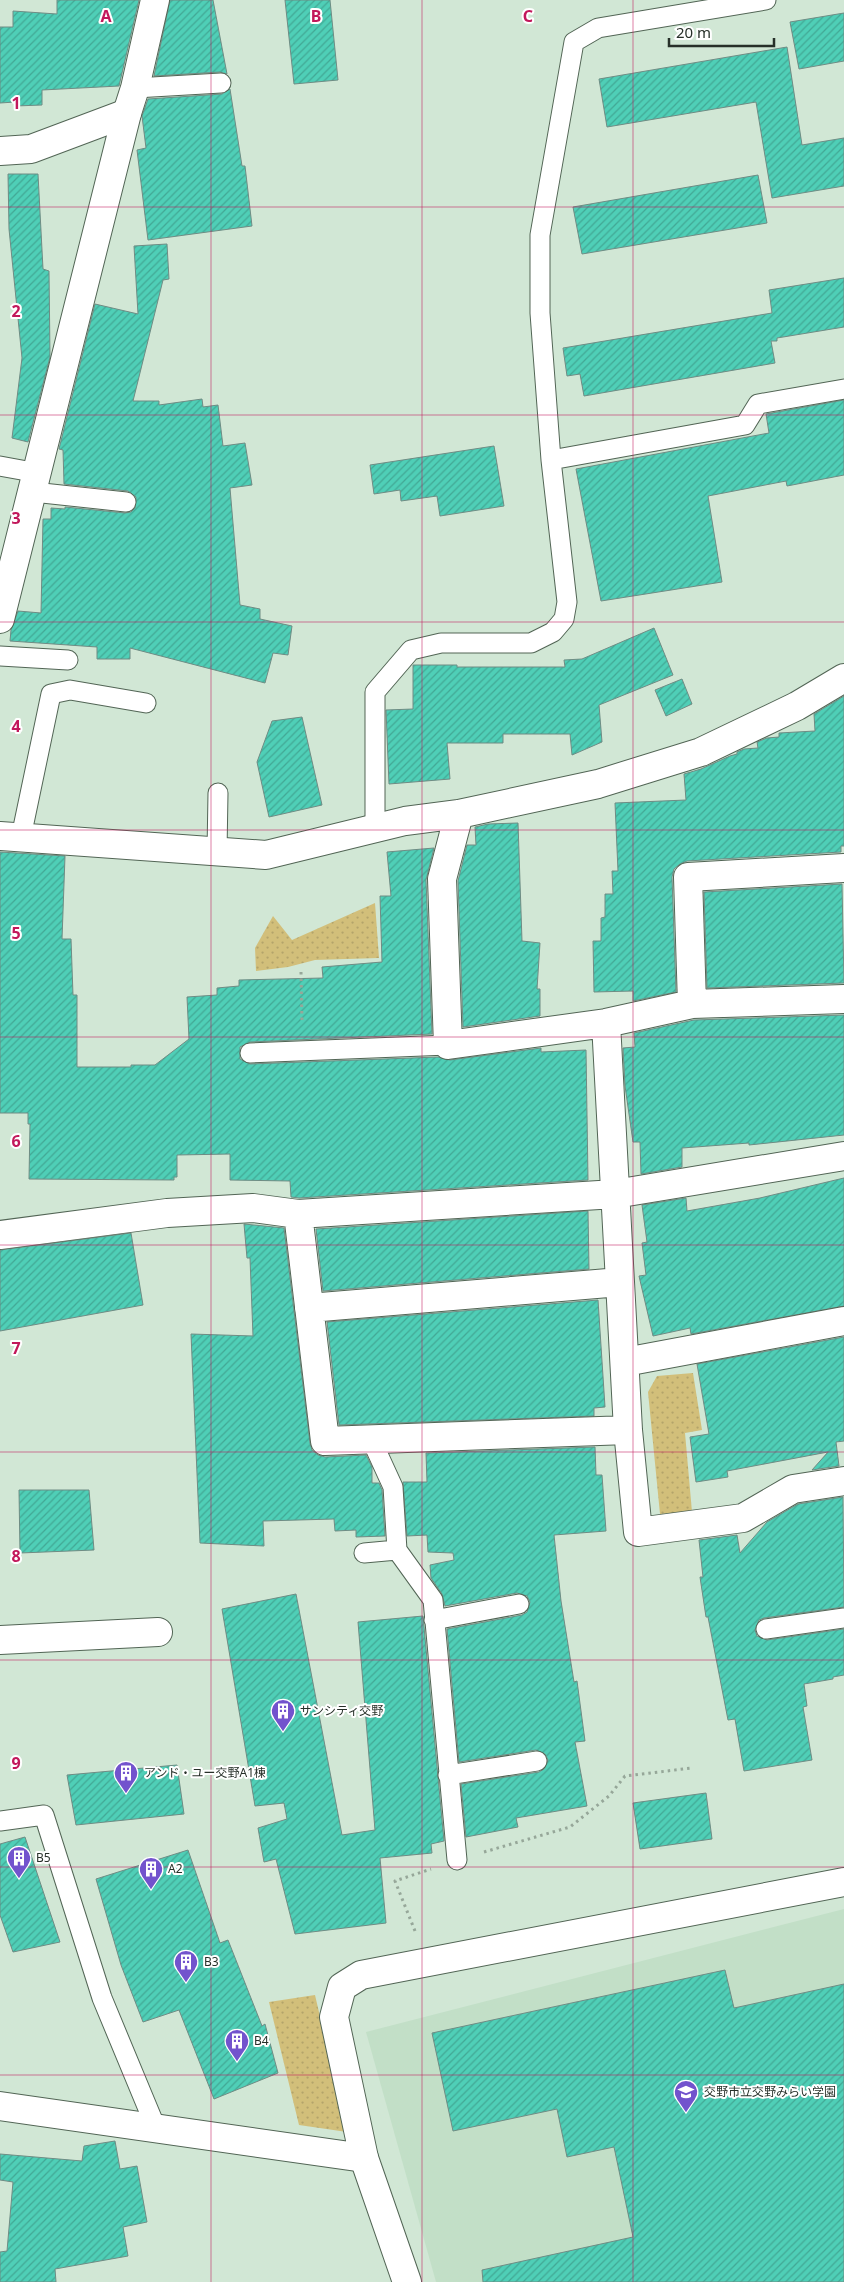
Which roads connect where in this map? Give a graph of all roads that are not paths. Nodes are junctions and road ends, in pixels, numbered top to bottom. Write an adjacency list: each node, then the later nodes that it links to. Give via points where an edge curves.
1 (155, 0): 4 (street)
2 (766, 0): 7 (lane, via 598,28 574,42 540,235 540,313)
3 (221, 83): 4 (lane)
4 (131, 101): 5 (street, via 31,149); 9 (street)
5 (0, 151)
6 (844, 389): 7 (lane, via 758,404 745,425)
7 (551, 460): 18 (lane, via 567,602 564,619 553,632 531,642 441,643 411,650 375,692)
8 (0, 466): 9 (lane)
9 (35, 482): 10 (lane); 11 (street)
10 (126, 502)
11 (1, 614)
12 (0, 656): 13 (lane)
13 (68, 660)
14 (844, 678): 17 (street, via 797,706 701,752 598,784)
15 (146, 703): 19 (lane, via 70,690 51,694)
16 (218, 793): 20 (lane)
17 (460, 814): 18 (street, via 405,821); 25 (street, via 442,879)
18 (375, 829): 20 (street, via 266,855)
19 (11, 836): 20 (street)
20 (217, 852)
21 (844, 868): 23 (street, via 688,877)
22 (844, 999): 23 (street)
23 (692, 1004): 24 (street)
24 (606, 1023): 25 (street); 28 (street)
25 (448, 1045): 26 (lane)
26 (250, 1053)
27 (844, 1156): 28 (street)
28 (615, 1194): 30 (street, via 298,1214 253,1208 167,1213); 31 (street)
29 (299, 1222): 32 (street)
30 (0, 1235)
31 (620, 1282): 32 (street); 34 (street)
32 (309, 1308): 36 (street, via 325,1441)
33 (844, 1321): 34 (street)
34 (625, 1362): 35 (street)
35 (628, 1430): 36 (street); 37 (street, via 638,1532 743,1518 793,1489)
36 (371, 1440): 38 (lane, via 394,1487)
37 (844, 1481)
38 (397, 1550): 39 (lane); 42 (lane, via 432,1600)
39 (364, 1553)
40 (519, 1604): 42 (lane)
41 (844, 1618): 43 (lane)
42 (434, 1620): 47 (lane)
43 (766, 1629)
44 (158, 1632): 45 (street)
45 (0, 1640)
46 (536, 1761): 47 (lane)
47 (448, 1775): 49 (lane)
48 (0, 1821): 52 (lane, via 44,1815 102,1998)
49 (457, 1860)
50 (844, 1882): 53 (street, via 361,1975 342,1987 334,2017)
51 (0, 2106): 52 (street)
52 (156, 2128): 53 (street)
53 (364, 2158): 54 (street)
54 (407, 2282)

